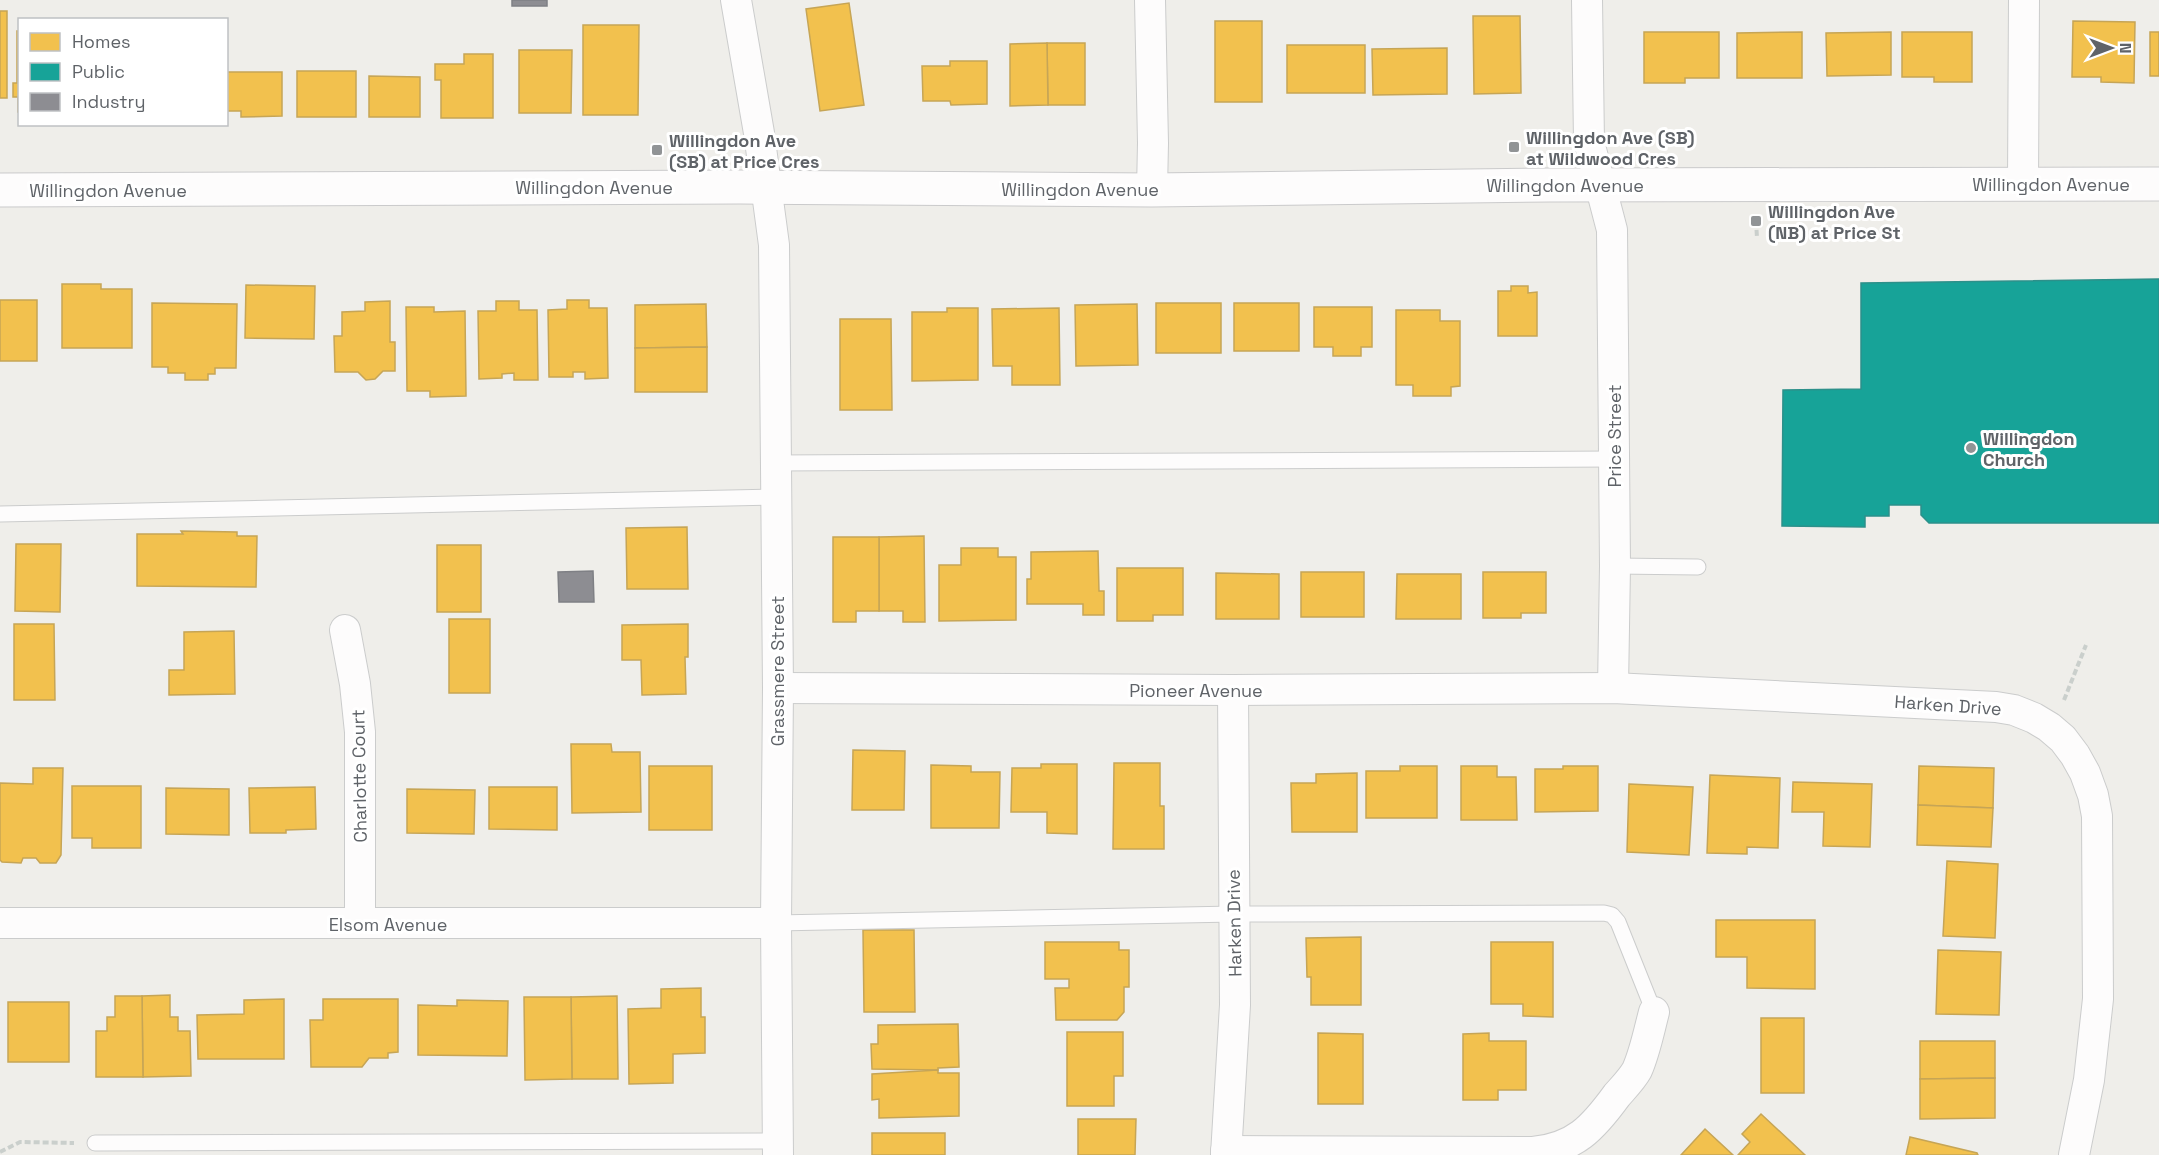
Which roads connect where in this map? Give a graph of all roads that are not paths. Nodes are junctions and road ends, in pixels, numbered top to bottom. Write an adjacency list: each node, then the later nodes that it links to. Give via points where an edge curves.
1 (736, 0): 7 (street, Grassmere Street)
2 (1150, 0): 10 (street)
3 (1587, 0): 8 (street, Price Street, via 1589,142)
4 (2024, 0): 5 (street)
5 (2023, 183): 6 (main road, Willingdon Avenue); 8 (main road, Willingdon Avenue)
6 (2159, 184)
7 (767, 186): 9 (main road, Willingdon Avenue); 10 (main road, Willingdon Avenue); 12 (street, Grassmere Street, via 774,245)
8 (1601, 186): 10 (main road, Willingdon Avenue); 11 (street, Price Street, via 1612,230)
9 (0, 190)
10 (1152, 190)
11 (1613, 459): 12 (lane); 15 (street, Price Street)
12 (776, 463): 13 (street, Grassmere Street)
13 (776, 497): 14 (lane); 18 (street, Grassmere Street)
14 (0, 514)
15 (1615, 567): 16 (lane); 19 (street, Price Street)
16 (1698, 567)
17 (345, 630): 23 (street, Charlotte Court, via 360,732)
18 (778, 688): 20 (street, Pioneer Avenue); 24 (street, Grassmere Street)
19 (1613, 688): 20 (street, Pioneer Avenue); 29 (street, Harken Drive, via 1996,707 2014,710 2049,727 2075,755 2093,795 2097,816 2098,999)
20 (1233, 690): 21 (street, Harken Drive)
21 (1234, 914): 24 (lane); 25 (lane, via 1604,913 1618,922); 28 (street, Harken Drive, via 1235,1005)
22 (0, 923): 23 (street, Elsom Avenue)
23 (360, 923): 24 (street, Elsom Avenue)
24 (776, 923): 27 (street, Grassmere Street)
25 (1654, 1012): 28 (street, via 1637,1070 1598,1121 1582,1135 1550,1150)
26 (95, 1143): 27 (lane)
27 (778, 1148)
28 (1226, 1153)
29 (2074, 1155)

